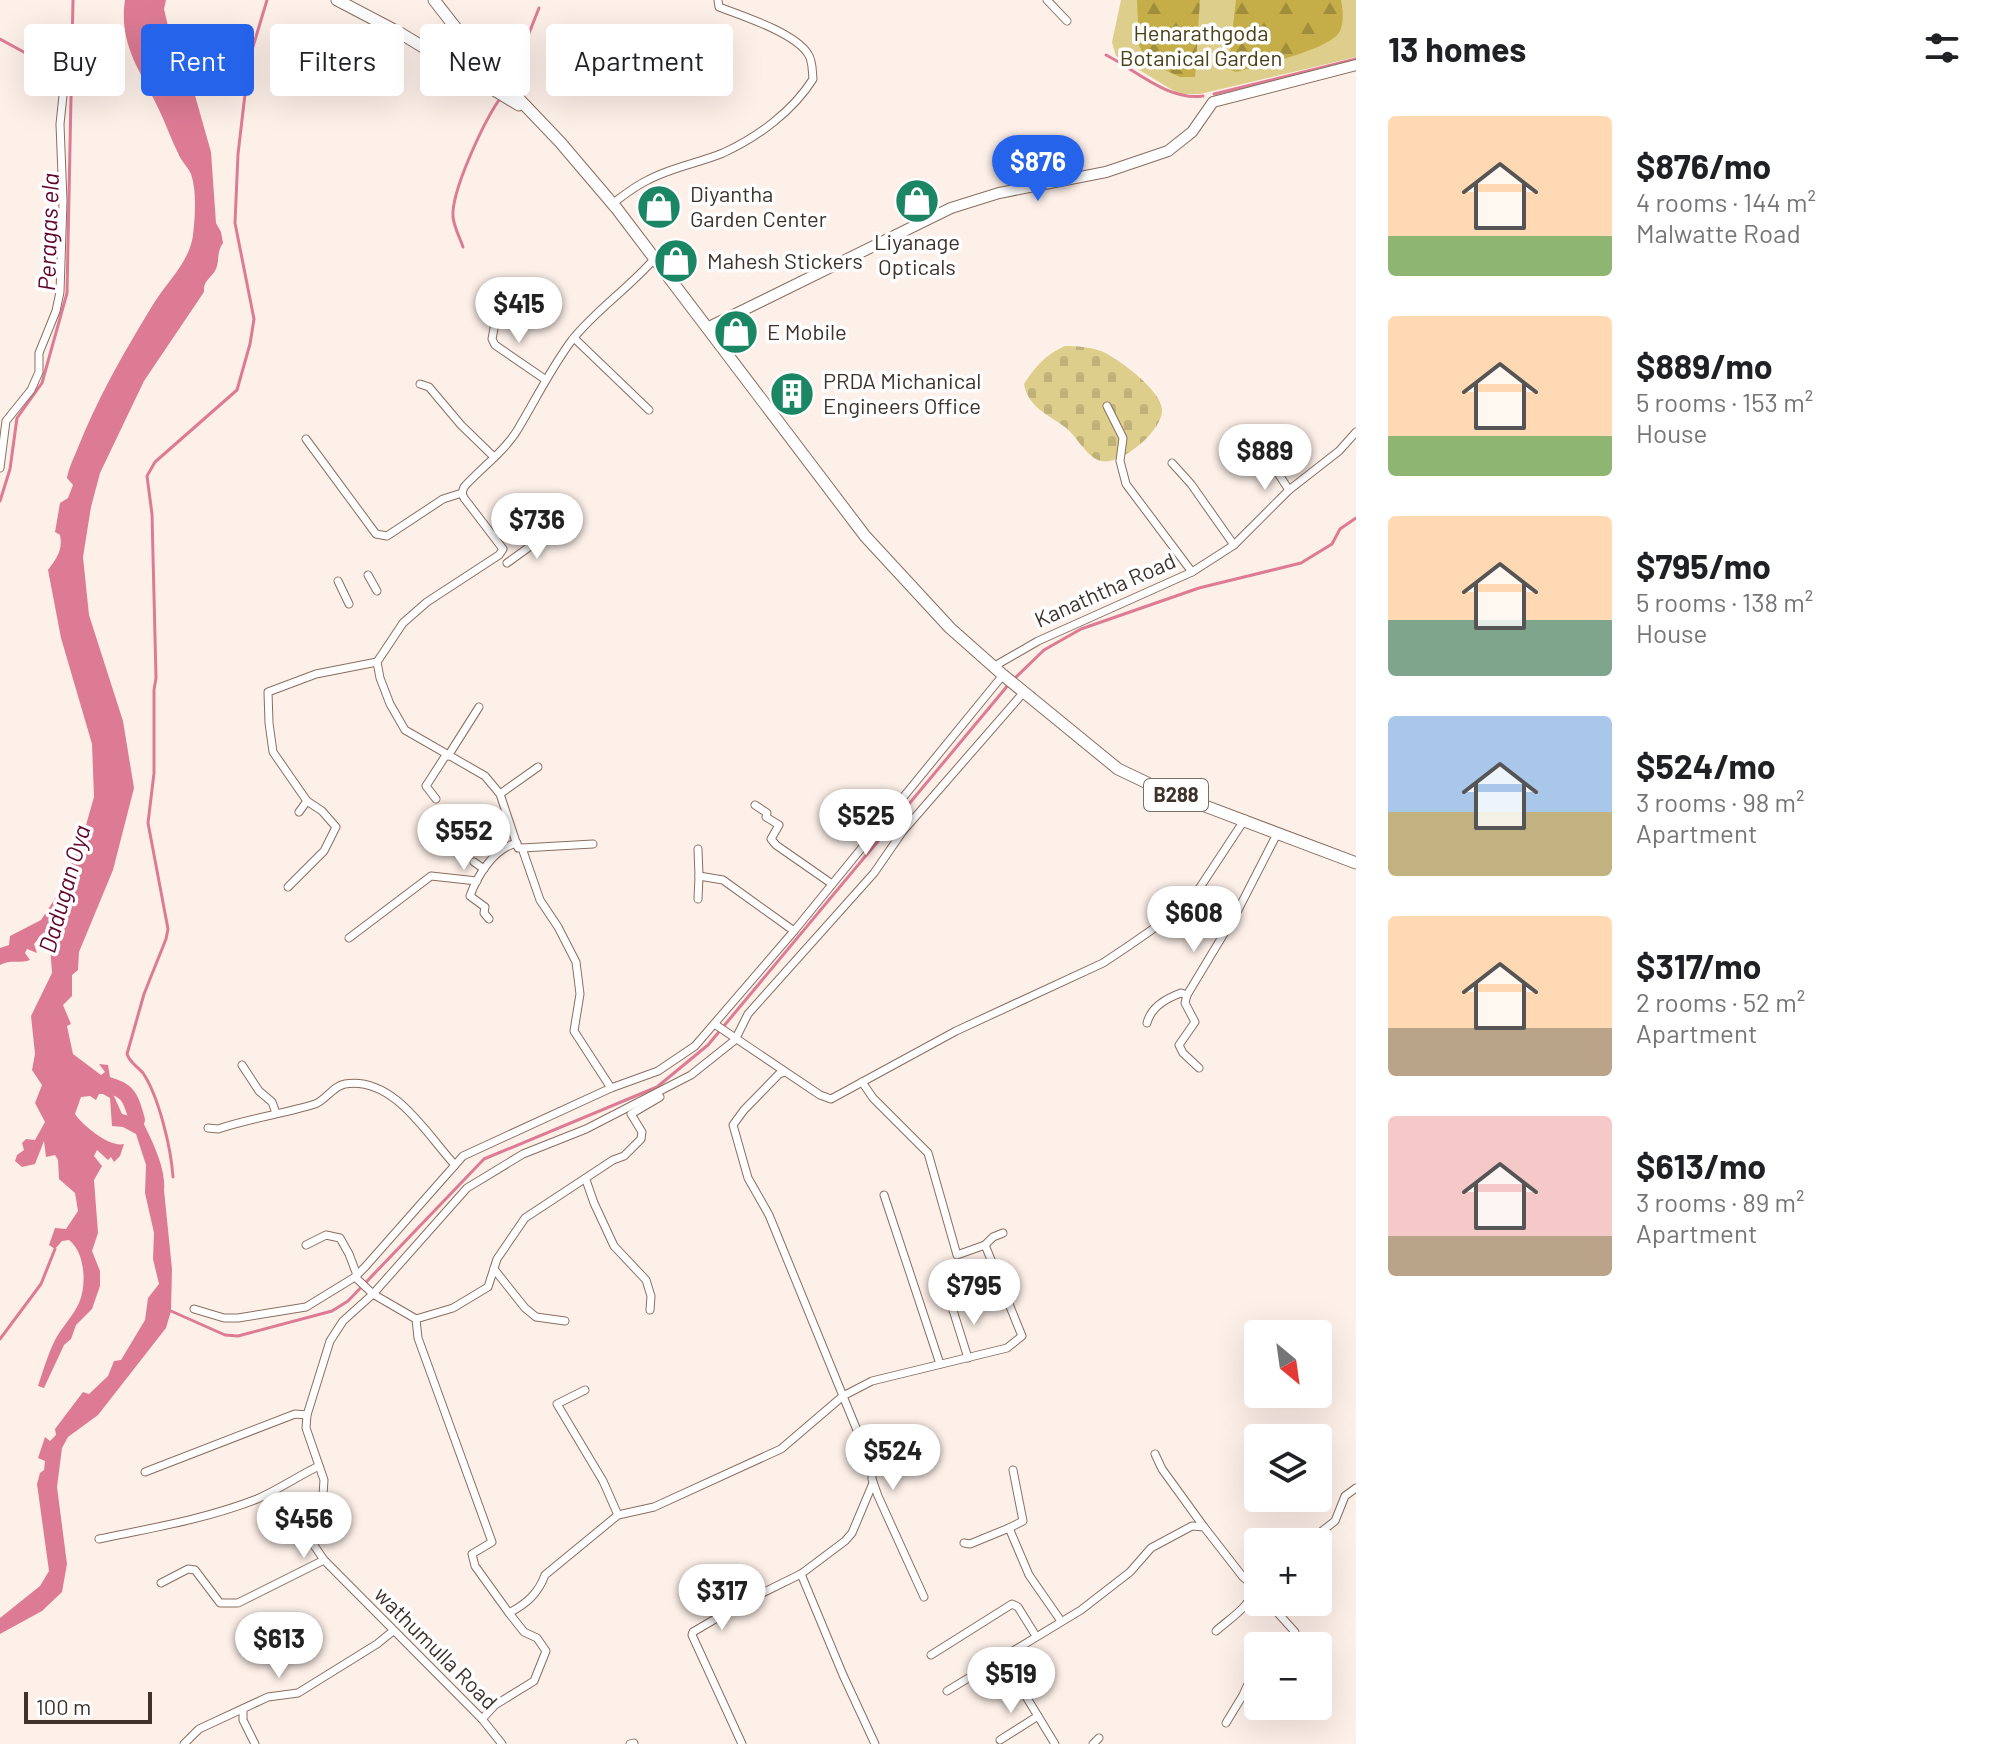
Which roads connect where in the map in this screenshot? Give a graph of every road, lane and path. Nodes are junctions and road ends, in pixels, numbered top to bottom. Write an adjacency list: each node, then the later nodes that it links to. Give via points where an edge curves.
1 (337, 0): 8 (main road, B288)
2 (434, 0): 8 (main road)
3 (718, 0): 9 (street, via 719,7 761,22 799,44 809,55 813,79 757,135 649,179)
4 (1047, 0): 5 (street)
5 (1067, 21)
6 (1356, 65): 12 (street, via 1213,102 1192,132 1168,151 1106,172 951,208)
7 (63, 96): 23 (street, via 58,305 31,390 6,421)
8 (530, 111): 9 (main road, B288)
9 (612, 204): 10 (main road, B288)
10 (655, 258): 12 (main road, B288); 13 (street)
11 (498, 307): 14 (street, via 495,345)
12 (707, 328): 35 (main road, B288, via 865,536)
13 (574, 338): 14 (street); 17 (street)
14 (546, 380): 21 (street, via 518,429)
15 (420, 384): 21 (street, via 429,387)
16 (1107, 406): 29 (street, Kanaththa Road, via 1123,438 1120,461 1126,484)
17 (649, 410)
18 (1251, 432): 24 (street)
19 (1356, 432): 24 (street)
20 (306, 439): 25 (street, via 376,534 387,536 443,499)
21 (494, 457): 25 (street)
22 (1172, 463): 27 (street)
23 (0, 468)
24 (1289, 490): 27 (street)
25 (462, 493): 34 (street, via 503,549 410,616)
26 (550, 532): 28 (street)
27 (1234, 545): 29 (street)
28 (507, 563)
29 (1192, 572): 35 (street, Kanaththa Road, via 1038,641)
30 (368, 575): 32 (street)
31 (338, 581): 33 (street)
32 (377, 591)
33 (349, 604)
34 (377, 662): 39 (street, via 405,730); 43 (street, via 316,674 268,692 273,752)
35 (993, 667): 36 (main road, B288)
36 (1003, 675): 37 (main road, B288); 56 (street)
37 (1024, 692): 46 (main road, B288, via 1126,773); 65 (street, via 748,1014)
38 (479, 707): 39 (street)
39 (447, 755): 41 (street, via 485,776); 42 (street, via 426,786)
40 (538, 767): 41 (street)
41 (500, 794): 49 (street)
42 (436, 799)
43 (307, 801): 45 (street); 57 (street, via 336,827 324,851)
44 (755, 805): 56 (street, via 779,825 771,839 776,845)
45 (299, 812)
46 (1245, 819): 47 (main road, B288); 70 (street, via 1189,904 1103,963 956,1031)
47 (1278, 832): 52 (main road, B288); 62 (street)
48 (593, 844): 49 (street)
49 (519, 846): 53 (street, via 509,845); 71 (street, via 540,900 576,962 580,994 574,1031)
50 (698, 849): 54 (street)
51 (474, 862): 53 (street)
52 (1356, 863)
53 (484, 869): 55 (street)
54 (699, 876): 58 (street); 60 (street, via 723,880)
55 (477, 881): 59 (street, via 470,896 485,907); 61 (street, via 431,876)
56 (832, 884): 60 (street)
57 (288, 887)
58 (698, 899)
59 (489, 919)
60 (794, 931): 64 (street)
61 (349, 938)
62 (1187, 995): 63 (street, via 1160,1003); 67 (street, via 1185,1003 1195,1022 1179,1045)
63 (1147, 1023)
64 (720, 1028): 65 (street); 71 (street, via 658,1071)
65 (735, 1040): 68 (street); 69 (street)
66 (242, 1065): 72 (street)
67 (1199, 1068)
68 (785, 1072): 70 (street, via 831,1099); 92 (street, via 733,1125 748,1178 769,1215)
69 (691, 1075): 75 (street, via 631,1114 641,1139); 82 (street, via 586,1129 523,1154 467,1188)
70 (862, 1082): 79 (street, via 928,1153 957,1255)
71 (611, 1088): 74 (street, via 463,1156)
72 (276, 1113): 73 (street); 74 (street, via 320,1102 341,1085 371,1087 405,1106)
73 (208, 1128)
74 (455, 1165): 81 (street)
75 (586, 1180): 80 (street, via 525,1218); 85 (street, via 614,1246 649,1288)
76 (884, 1195): 90 (street)
77 (1003, 1233): 79 (street)
78 (306, 1245): 81 (street, via 331,1234 340,1238)
79 (985, 1245): 88 (street, via 1022,1336 1007,1348)
80 (494, 1269): 86 (street, via 488,1287 453,1308); 87 (street, via 536,1317)
81 (357, 1278): 82 (street); 84 (street, via 306,1307 238,1318)
82 (370, 1292): 86 (street); 93 (street, wathumulla Road, via 330,1341)
83 (952, 1307): 88 (street)
84 (194, 1309)
85 (650, 1310)
86 (416, 1319): 112 (street, via 492,1542 472,1554 475,1566)
87 (565, 1321)
88 (972, 1357): 89 (street); 90 (street)
89 (988, 1359)
90 (940, 1364): 92 (street, via 872,1381)
91 (585, 1390): 100 (street, via 557,1404)
92 (843, 1396): 98 (street, via 872,1467); 100 (street, via 781,1449 654,1507)
93 (307, 1415): 95 (street, wathumulla Road); 97 (street, via 295,1414)
94 (1155, 1454): 101 (street)
95 (319, 1466): 104 (street, via 260,1498 175,1524); 106 (street, wathumulla Road, via 323,1495 305,1527)
96 (1013, 1470): 102 (street, via 1023,1521)
97 (145, 1472)
98 (873, 1483): 107 (street, via 852,1533); 110 (street)
99 (1356, 1488): 103 (street)
100 (618, 1515): 112 (street, via 545,1575 540,1589)
101 (1204, 1527): 108 (street); 114 (street, via 1192,1526 1151,1548 1130,1572)
102 (1009, 1528): 105 (street); 114 (street, via 1029,1575)
103 (1326, 1528)
104 (99, 1539)
105 (964, 1543)
106 (324, 1560): 109 (street, via 238,1603 220,1603 195,1570); 115 (street, wathumulla Road)
107 (801, 1574): 131 (street, via 692,1635); 132 (street)
108 (1244, 1578)
109 (161, 1583)
110 (924, 1597)
111 (1244, 1608): 116 (street)
112 (509, 1613): 125 (street, via 546,1651 534,1681)
113 (1281, 1616): 117 (street)
114 (1061, 1621): 118 (street)
115 (393, 1631): 123 (street, via 298,1693 268,1697); 125 (street, wathumulla Road)
116 (1216, 1631)
117 (1295, 1632)
118 (1036, 1636): 119 (street, via 1012,1604); 120 (street)
119 (931, 1655)
120 (1002, 1657): 121 (street); 124 (street)
121 (947, 1691)
122 (1244, 1693): 126 (street)
123 (243, 1709): 128 (street, via 199,1729); 129 (street)
124 (1038, 1716): 127 (street); 133 (street)
125 (482, 1719): 130 (street, wathumulla Road)
126 (1226, 1723)
127 (1000, 1740)
128 (184, 1744)
129 (255, 1744)
130 (502, 1744)
131 (742, 1744)
132 (875, 1744)
133 (1055, 1744)

